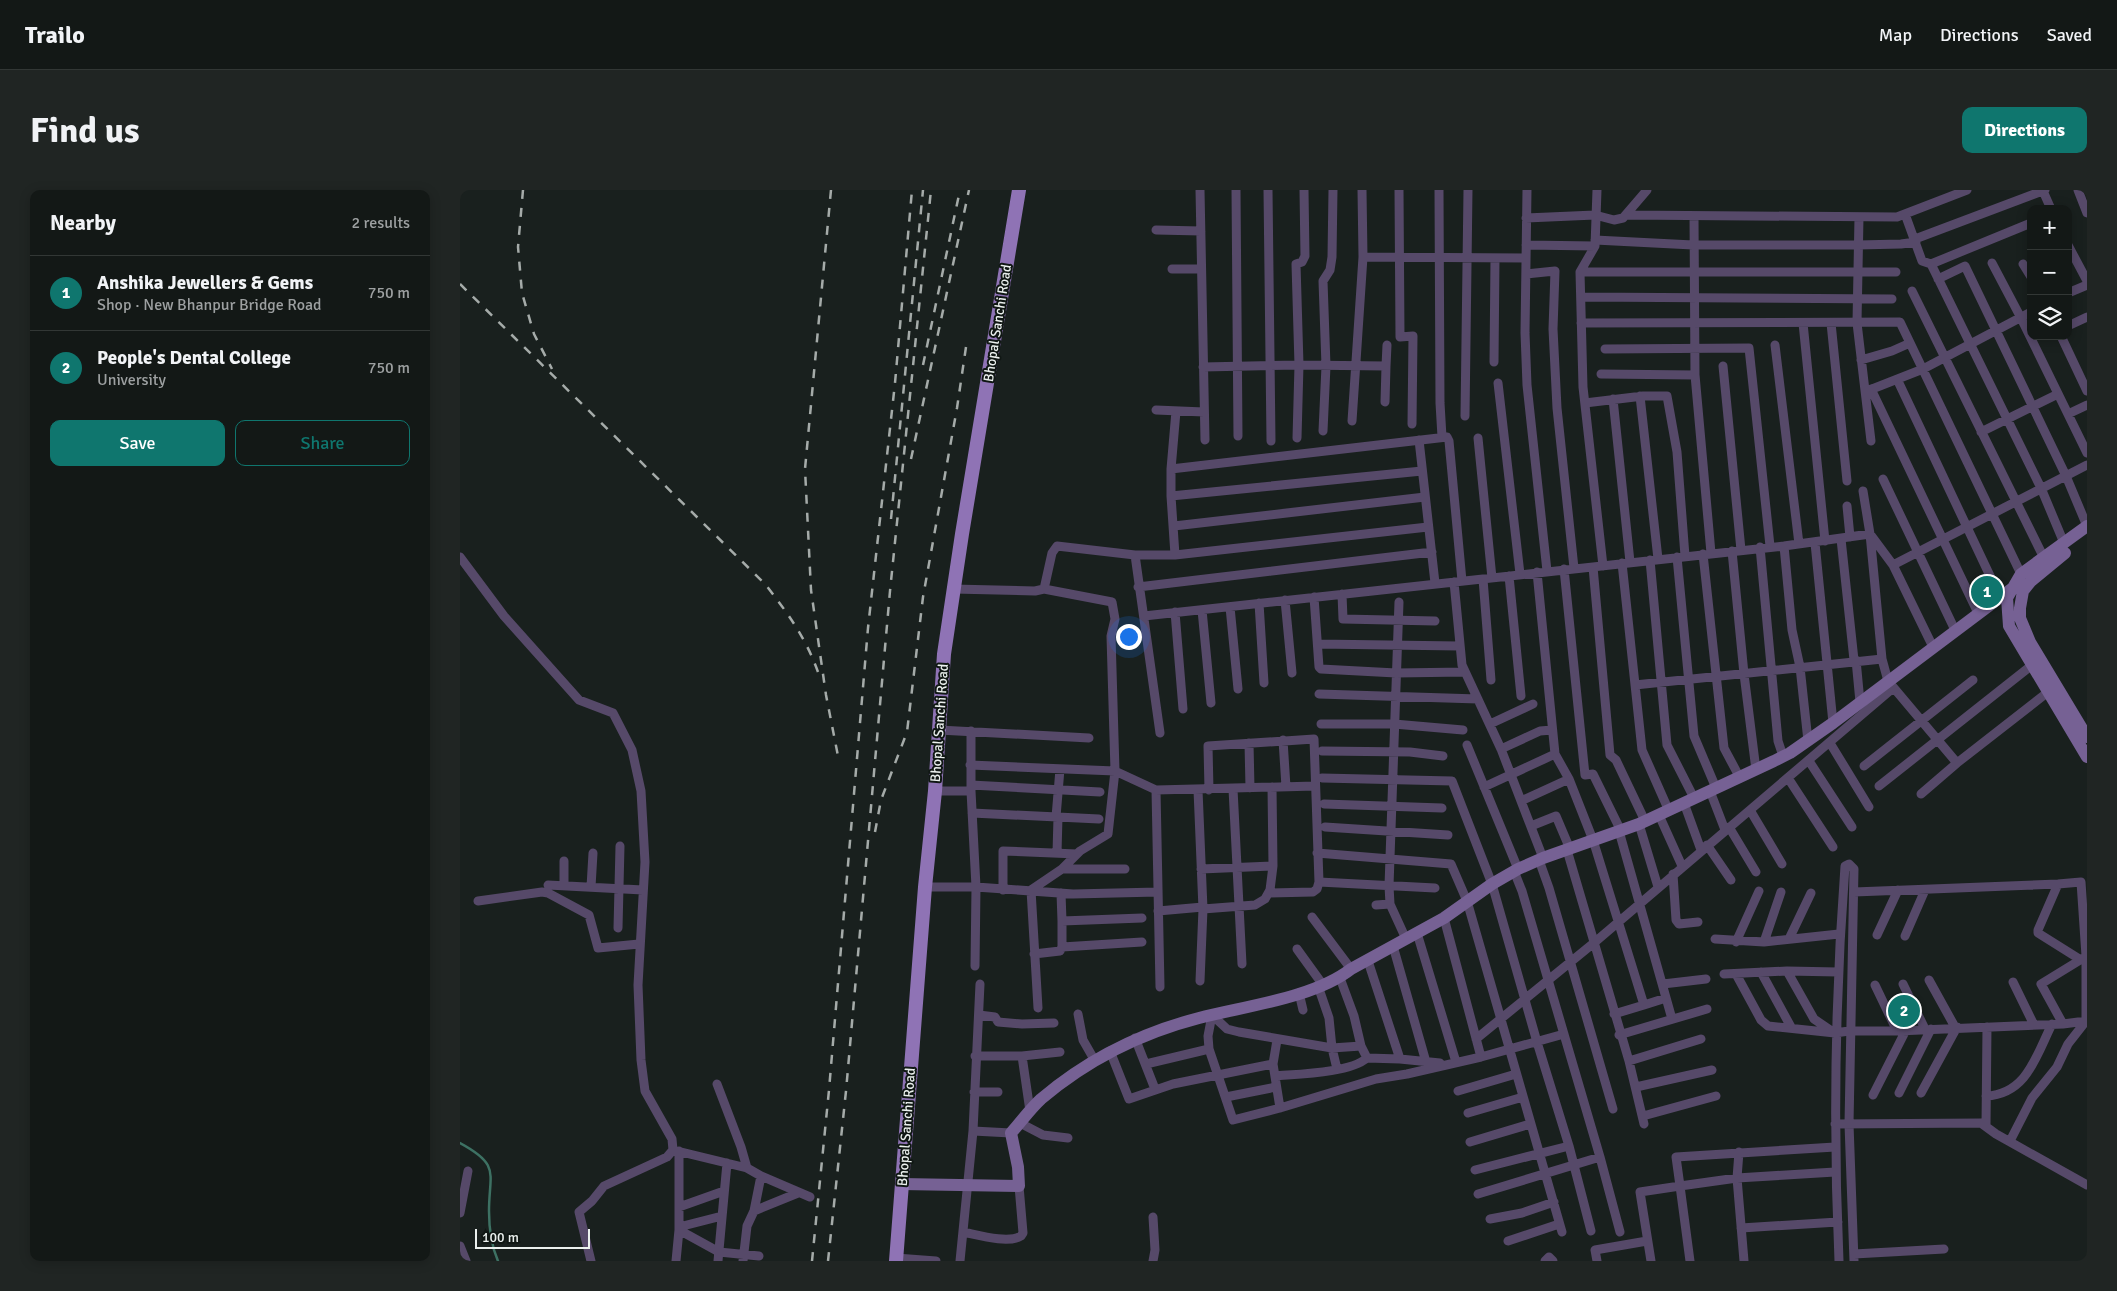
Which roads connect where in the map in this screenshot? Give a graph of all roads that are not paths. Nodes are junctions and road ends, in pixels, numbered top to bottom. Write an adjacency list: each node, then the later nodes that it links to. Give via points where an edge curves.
1 (1019, 190): 173 (main road, Bhopal Sanchi Road)
2 (1200, 190): 27 (street)
3 (1236, 190): 80 (street)
4 (1268, 190): 81 (street)
5 (1304, 190): 79 (street, via 1305,256 1296,264)
6 (1332, 190): 82 (street, via 1332,258 1330,270 1323,281)
7 (1362, 190): 34 (street)
8 (1399, 190): 36 (street)
9 (1440, 190): 35 (street)
10 (1468, 190): 37 (street)
11 (1527, 190): 24 (street)
12 (1597, 190): 20 (street)
13 (1647, 190): 21 (street)
14 (1967, 190): 19 (street)
15 (2044, 190): 17 (street); 28 (street)
16 (2078, 190): 18 (street)
17 (2050, 205)
18 (2087, 213)
19 (1905, 214): 23 (street); 28 (street)
20 (1595, 215): 21 (street, via 1614,220); 24 (street); 29 (street)
21 (1626, 215): 22 (street)
22 (1694, 216): 23 (street); 31 (street)
23 (1859, 217): 32 (street)
24 (1526, 218): 30 (street)
25 (2027, 225): 41 (street)
26 (1156, 230): 27 (street)
27 (1201, 230): 44 (street)
28 (1915, 240): 32 (street, via 1901,244); 41 (street, via 1922,261)
29 (1595, 243): 30 (street); 31 (street); 47 (street)
30 (1526, 245): 39 (street)
31 (1693, 245): 32 (street); 46 (street)
32 (1858, 245): 48 (street)
33 (2070, 250): 52 (street)
34 (1363, 257): 36 (street); 86 (street)
35 (1441, 257): 36 (street); 37 (street); 112 (street)
36 (1401, 258): 108 (street, via 1400,337 1413,336)
37 (1468, 258): 38 (street); 105 (street)
38 (1494, 258): 39 (street); 78 (street)
39 (1526, 258): 50 (street)
40 (1992, 263): 61 (street)
41 (1931, 264): 51 (street)
42 (2023, 264): 45 (street)
43 (1172, 269): 44 (street)
44 (1201, 269): 85 (street)
45 (2027, 270)
46 (1694, 271): 47 (street); 48 (street); 56 (street)
47 (1580, 272): 55 (street)
48 (1858, 272): 49 (street); 57 (street)
49 (1896, 272)
50 (1526, 274): 162 (street, via 1555,271 1553,329 1557,408); 164 (street, via 1527,386)
51 (1938, 279): 68 (street, via 1965,266); 70 (street)
52 (2087, 283): 54 (street)
53 (1912, 291): 76 (street)
54 (2072, 291)
55 (1581, 297): 56 (street); 62 (street)
56 (1694, 297): 57 (street); 63 (street)
57 (1857, 299): 58 (street); 66 (street)
58 (1892, 299)
59 (2027, 315): 61 (street)
60 (2087, 317): 67 (street)
61 (2022, 318): 68 (street); 94 (street)
62 (1581, 323): 63 (street); 98 (street)
63 (1694, 323): 64 (street); 75 (street)
64 (1803, 323): 65 (street); 141 (street)
65 (1831, 323): 66 (street); 125 (street)
66 (1857, 323): 71 (street, via 1900,322); 77 (street)
67 (2072, 324)
68 (1995, 331): 70 (street); 99 (street)
69 (2063, 340): 93 (street)
70 (1970, 342): 76 (street); 106 (street)
71 (1910, 343): 77 (street); 87 (street)
72 (1387, 345): 83 (street)
73 (1775, 345): 143 (street)
74 (1605, 349): 75 (street)
75 (1694, 349): 89 (street); 145 (street, via 1749,348)
76 (1946, 356): 87 (street); 110 (street)
77 (1861, 360): 92 (street)
78 (1494, 362)
79 (1299, 365): 81 (street); 82 (street); 113 (street)
80 (1237, 366): 81 (street); 85 (street); 111 (street)
81 (1269, 366): 117 (street)
82 (1326, 366): 86 (street); 109 (street)
83 (1386, 366): 86 (street); 97 (street)
84 (1723, 366): 148 (street)
85 (1203, 367): 103 (street)
86 (1354, 367): 107 (street)
87 (1923, 369): 90 (street); 132 (street)
88 (1601, 374): 89 (street)
89 (1695, 375): 151 (street)
90 (1896, 379): 92 (street); 134 (street)
91 (1498, 383): 166 (street)
92 (1868, 390): 118 (street); 140 (street)
93 (2087, 391)
94 (2058, 394): 99 (street); 104 (street)
95 (1640, 396): 96 (street); 154 (street, via 1664,395 1668,399 1677,452); 157 (street)
96 (1613, 399): 98 (street); 158 (street)
97 (1385, 402)
98 (1585, 403): 160 (street)
99 (2033, 406): 106 (street); 123 (street)
100 (2087, 406): 104 (street)
101 (1156, 410): 102 (street)
102 (1176, 411): 103 (street); 121 (street)
103 (1204, 412): 115 (street)
104 (2068, 414): 119 (street)
105 (1465, 416)
106 (2007, 420): 110 (street); 126 (street)
107 (1352, 421)
108 (1412, 424)
109 (1323, 431)
110 (1981, 432): 130 (street)
111 (1238, 436)
112 (1442, 437): 116 (street); 170 (street, via 1446,436 1449,441)
113 (1297, 438)
114 (1478, 438): 169 (street)
115 (1204, 440)
116 (1419, 440): 121 (street); 122 (street)
117 (1271, 441)
118 (1871, 441)
119 (2087, 453)
120 (2087, 465): 123 (street)
121 (1171, 469): 128 (street)
122 (1422, 471): 128 (street); 129 (street)
123 (2066, 476): 126 (street); 135 (street)
124 (1883, 479): 150 (street)
125 (1847, 481)
126 (2041, 488): 130 (street); 144 (street)
127 (1863, 491): 137 (street)
128 (1170, 496): 133 (street)
129 (1425, 497): 133 (street); 136 (street)
130 (2017, 502): 132 (street); 156 (street)
131 (1847, 506): 139 (street)
132 (1991, 513): 134 (street); 167 (street)
133 (1174, 526): 153 (street)
134 (1967, 526): 140 (street); 177 (street)
135 (2087, 526): 144 (street)
136 (1428, 527): 149 (street); 153 (street)
137 (1870, 534): 139 (street); 159 (street); 194 (street)
138 (2087, 536): 232 (street, via 2031,581 2023,590 2020,608 2021,624 2030,642)
139 (1845, 538): 141 (street); 195 (street)
140 (1942, 540): 150 (street); 185 (street)
141 (1825, 541): 142 (street)
142 (1815, 542): 143 (street); 196 (street)
143 (1799, 544): 146 (street)
144 (2064, 544): 156 (street)
145 (1770, 546): 146 (street); 147 (street)
146 (1784, 546): 198 (street, via 1792,630)
147 (1760, 547): 148 (street); 199 (street)
148 (1736, 550): 151 (street); 203 (street)
149 (1432, 552): 171 (street); 174 (street)
150 (1917, 553): 159 (street); 189 (street)
151 (1707, 554): 154 (street); 204 (street)
152 (1135, 555): 153 (street); 174 (street); 175 (street, via 1057,546 1052,553)
153 (1176, 555)
154 (1681, 556): 157 (street); 206 (street)
155 (460, 557): 330 (street, via 504,616 579,700 613,713 632,750 641,791 645,862)
156 (2044, 558): 167 (street)
157 (1654, 560): 158 (street); 208 (street)
158 (1626, 563): 160 (street); 211 (street)
159 (1892, 565): 193 (street)
160 (1603, 566): 161 (street)
161 (1593, 567): 162 (street); 287 (street, via 1610,755 1616,760)
162 (1574, 568): 163 (street)
163 (1564, 569): 164 (street); 293 (street, via 1585,775 1593,774)
164 (1547, 571): 165 (street)
165 (1537, 572): 166 (street); 229 (street)
166 (1520, 574): 168 (street)
167 (2021, 574): 172 (street)
168 (1509, 576): 169 (street); 215 (street)
169 (1487, 578): 170 (street); 205 (street)
170 (1458, 582): 171 (street); 192 (street)
171 (1435, 584): 176 (street)
172 (2014, 587): 177 (street); 197 (street, via 2007,598 2009,626)
173 (954, 588): 175 (street); 227 (main road, Bhopal Sanchi Road, via 944,654)
174 (1138, 588): 186 (street)
175 (1044, 589): 253 (street, via 1112,602 1115,619 1111,636)
176 (1342, 594): 178 (street); 187 (street, via 1343,619)
177 (2000, 596): 185 (street)
178 (1314, 598): 179 (street); 190 (street)
179 (1285, 600): 181 (street); 201 (street)
180 (1399, 602): 187 (street)
181 (1259, 604): 182 (street); 209 (street)
182 (1230, 607): 183 (street); 212 (street)
183 (1202, 610): 184 (street); 219 (street)
184 (1174, 612): 186 (street); 221 (street)
185 (1978, 614): 189 (street)
186 (1144, 616): 231 (street)
187 (1399, 619): 188 (street); 191 (street)
188 (1435, 620)
189 (1955, 630): 193 (street)
190 (1318, 644): 191 (street); 202 (street, via 1321,669)
191 (1398, 646): 192 (street); 202 (street)
192 (1459, 646): 200 (street)
193 (1933, 647): 210 (street)
194 (1882, 659): 195 (street); 210 (street)
195 (1855, 660): 196 (street); 218 (street)
196 (1826, 664): 198 (street); 223 (street)
197 (2032, 665): 213 (street); 235 (street)
198 (1800, 667): 199 (street); 236 (street)
199 (1772, 670): 203 (street); 245 (street, via 1778,741)
200 (1465, 672): 202 (street); 217 (street)
201 (1292, 673)
202 (1396, 673): 216 (street)
203 (1744, 674): 204 (street); 252 (street)
204 (1717, 677): 206 (street); 257 (street, via 1724,748)
205 (1491, 680)
206 (1688, 680): 208 (street); 272 (street, via 1694,736)
207 (1972, 680): 222 (street)
208 (1661, 682): 211 (street); 276 (street, via 1667,745)
209 (1264, 683)
210 (1891, 684): 218 (street); 222 (street); 238 (street)
211 (1635, 685): 284 (street, via 1642,750)
212 (1238, 689)
213 (2048, 692): 246 (street); 248 (street)
214 (1319, 694): 216 (street)
215 (1521, 696)
216 (1394, 697): 217 (street); 225 (street)
217 (1478, 699): 226 (street)
218 (1860, 702): 223 (street)
219 (1210, 703)
220 (1533, 704): 226 (street)
221 (1183, 709)
222 (1920, 720): 235 (street); 250 (street)
223 (1834, 723): 236 (street)
224 (1320, 724): 225 (street)
225 (1394, 724): 228 (street); 242 (street)
226 (1490, 724): 240 (street)
227 (939, 730): 230 (street); 268 (main road, Bhopal Sanchi Road)
228 (1463, 730)
229 (1552, 730): 240 (street, via 1540,731); 243 (street)
230 (970, 732): 233 (street); 249 (street)
231 (1160, 733)
232 (2087, 737)
233 (1089, 738)
234 (1284, 740): 237 (street); 260 (street, via 1314,739); 263 (street)
235 (1938, 740): 248 (street); 261 (street)
236 (1808, 741): 245 (street)
237 (1249, 743): 266 (street); 271 (street, via 1208,746)
238 (1830, 743): 247 (street); 280 (street)
239 (1467, 744): 264 (street)
240 (1501, 749): 254 (street)
241 (1322, 751): 242 (street)
242 (1394, 752): 244 (street); 256 (street)
243 (1555, 754): 254 (street); 259 (street)
244 (1443, 756)
245 (1783, 756): 252 (street)
246 (2087, 757)
247 (1809, 761): 258 (street); 290 (street)
248 (1957, 763): 275 (street)
249 (970, 765): 251 (street); 265 (street)
250 (1864, 766)
251 (1060, 769): 253 (street); 273 (street)
252 (1756, 770): 257 (street)
253 (1115, 771): 269 (street); 303 (street, via 1108,834)
254 (1512, 775): 264 (street); 277 (street)
255 (1322, 778): 256 (street)
256 (1391, 778): 279 (street); 319 (street, via 1452,781)
257 (1740, 778): 272 (street)
258 (1788, 778): 282 (street); 297 (street)
259 (1568, 779): 277 (street); 295 (street)
260 (1315, 786): 263 (street); 302 (street)
261 (1879, 786)
262 (1272, 787): 263 (street); 266 (street); 308 (street)
263 (1286, 787)
264 (1484, 787): 314 (street)
265 (971, 788): 268 (street); 273 (street); 283 (street)
266 (1250, 788): 267 (street)
267 (1233, 789): 271 (street); 310 (street)
268 (935, 790): 323 (main road, Bhopal Sanchi Road)
269 (1156, 790): 270 (street); 336 (street)
270 (1198, 790): 271 (street); 313 (street)
271 (1209, 790)
272 (1713, 790): 276 (street); 291 (street)
273 (1059, 791): 274 (street); 285 (street)
274 (1100, 792)
275 (1921, 794)
276 (1689, 800): 284 (street); 298 (street)
277 (1521, 801): 288 (street)
278 (1324, 804): 279 (street)
279 (1390, 805): 281 (street); 292 (street)
280 (1869, 807)
281 (1442, 808)
282 (1750, 810): 291 (street); 307 (street)
283 (972, 813): 285 (street); 326 (street)
284 (1664, 813): 287 (street); 309 (street)
285 (1057, 817): 286 (street); 301 (street)
286 (1098, 819)
287 (1642, 822): 293 (street); 327 (street)
288 (1531, 826): 299 (street, via 1556,816); 305 (street)
289 (1325, 827): 292 (street)
290 (1852, 827)
291 (1727, 829): 298 (street); 315 (street)
292 (1390, 831): 294 (street); 304 (street)
293 (1620, 831): 295 (street); 346 (street)
294 (1448, 835)
295 (1593, 840): 299 (street); 354 (street)
296 (620, 846): 328 (street)
297 (1833, 847)
298 (1704, 848): 309 (street); 317 (street)
299 (1568, 849): 305 (street); 364 (street)
300 (593, 853): 325 (street)
301 (1057, 853): 303 (street); 331 (street, via 1003,851)
302 (1318, 853): 304 (street); 318 (street)
303 (1077, 854): 311 (street)
304 (1388, 858): 324 (street); 343 (street, via 1451,864)
305 (1541, 859): 314 (street); 374 (street)
306 (564, 861): 322 (street)
307 (1782, 864)
308 (1273, 866): 310 (street); 337 (street)
309 (1682, 866): 316 (street)
310 (1237, 868): 313 (street); 347 (street)
311 (1062, 869): 312 (street); 332 (street)
312 (1125, 869)
313 (1201, 869): 348 (street)
314 (1516, 870): 319 (street); 385 (street)
315 (1756, 872)
316 (1673, 874): 327 (street); 355 (street, via 1676,920 1679,924)
317 (1731, 880)
318 (1319, 882): 324 (street); 337 (street, via 1313,892)
319 (1492, 884): 343 (street); 397 (street)
320 (2058, 884): 334 (street); 372 (street, via 2081,882); 372 (street, via 2038,933)
321 (548, 885): 322 (street)
322 (564, 886): 325 (street)
323 (925, 886): 326 (street); 494 (main road, Bhopal Sanchi Road)
324 (1389, 886): 329 (street); 345 (street)
325 (591, 887): 328 (street)
326 (976, 887): 331 (street); 376 (street)
327 (1658, 887): 346 (street)
328 (618, 888): 330 (street); 356 (street)
329 (1435, 888)
330 (643, 890): 367 (street)
331 (1003, 890): 332 (street)
332 (1031, 890): 341 (street); 371 (street)
333 (1898, 890): 334 (street); 339 (street); 358 (street)
334 (1925, 890): 360 (street)
335 (1759, 891): 365 (street)
336 (1158, 892): 341 (street); 349 (street)
337 (1268, 892): 347 (street, via 1265,899 1255,905)
338 (1781, 892): 366 (street)
339 (1854, 892): 357 (street, via 1854,869 1849,864 1844,866); 418 (street)
340 (1811, 893): 362 (street)
341 (1061, 894): 353 (street)
342 (478, 901): 367 (street, via 535,891 548,893 589,915 598,948)
343 (1467, 901): 352 (street); 406 (street)
344 (1376, 904): 345 (street)
345 (1390, 904): 359 (street)
346 (1639, 904): 354 (street); 390 (street)
347 (1239, 905): 348 (street); 375 (street)
348 (1203, 908): 349 (street); 387 (street)
349 (1158, 911): 394 (street)
350 (1312, 917): 377 (street)
351 (1142, 918): 353 (street)
352 (1444, 918): 359 (street); 424 (street)
353 (1062, 921): 369 (street)
354 (1618, 922): 364 (street); 398 (street)
355 (1698, 922)
356 (618, 928)
357 (1839, 934): 362 (street); 380 (street)
358 (1877, 935)
359 (1412, 936): 368 (street); 441 (street)
360 (1905, 936)
361 (1715, 940): 365 (street)
362 (1789, 940): 366 (street)
363 (1142, 942): 369 (street)
364 (1595, 942): 374 (street); 403 (street)
365 (1736, 942): 366 (street)
366 (1764, 942)
367 (639, 944): 481 (street, via 641,1060 645,1090)
368 (1393, 946): 373 (street); 440 (street)
369 (1062, 947): 371 (street, via 1060,951)
370 (1297, 949): 392 (street)
371 (1034, 954): 399 (street)
372 (2085, 957): 408 (street); 411 (street, via 2041,984)
373 (1368, 961): 377 (street); 438 (street)
374 (1571, 962): 385 (street); 466 (street)
375 (1242, 964)
376 (975, 966)
377 (1351, 969): 383 (street)
378 (1787, 971): 379 (street); 380 (street); 420 (street, via 1814,1019)
379 (1761, 972): 382 (street); 415 (street)
380 (1838, 972): 420 (street)
381 (1724, 974): 382 (street)
382 (1736, 974): 415 (street, via 1761,1020 1768,1026)
383 (1340, 978): 392 (street); 428 (street)
384 (1706, 979): 390 (street)
385 (1548, 980): 397 (street); 421 (street)
386 (1929, 980): 413 (street)
387 (1200, 981)
388 (2013, 982): 412 (street)
389 (980, 984): 404 (street)
390 (1663, 984): 396 (street)
391 (1902, 984): 416 (street)
392 (1321, 985): 395 (street); 429 (street)
393 (1875, 985): 419 (street)
394 (1160, 987)
395 (1300, 993): 401 (street); 405 (street)
396 (1666, 998): 398 (street); 407 (street)
397 (1524, 999): 406 (street); 427 (street)
398 (1644, 1005): 403 (street)
399 (1038, 1008)
400 (1707, 1009): 407 (street)
401 (1303, 1010)
402 (1078, 1014): 445 (street)
403 (1614, 1014): 422 (street)
404 (979, 1015): 409 (street, via 996,1017 998,1022); 434 (street)
405 (1212, 1015): 423 (street); 426 (street, via 1227,1029); 431 (street)
406 (1501, 1018): 424 (street); 430 (street)
407 (1672, 1019): 422 (street)
408 (2086, 1021): 411 (street); 477 (street, via 2068,1044 2057,1067 2032,1098)
409 (1054, 1023)
410 (2052, 1024): 411 (street); 412 (street); 462 (street, via 2031,1068 2019,1084 2005,1093)
411 (2063, 1024)
412 (2034, 1025): 414 (street)
413 (1956, 1027): 414 (street); 416 (street); 459 (street)
414 (1987, 1027): 462 (street)
415 (1791, 1028): 420 (street)
416 (1928, 1029): 417 (street); 458 (street)
417 (1906, 1030): 419 (street); 460 (street)
418 (1850, 1031): 419 (street); 420 (street); 472 (street)
419 (1897, 1031)
420 (1835, 1033): 471 (street)
421 (1564, 1034): 427 (street); 484 (street)
422 (1620, 1034): 439 (street)
423 (1135, 1038): 432 (street); 442 (street)
424 (1476, 1039): 436 (street)
425 (1701, 1039): 439 (street)
426 (1277, 1040): 429 (street); 443 (street)
427 (1537, 1042): 430 (street); 479 (street)
428 (1361, 1046): 429 (street); 437 (street)
429 (1332, 1048): 446 (street)
430 (1509, 1048): 436 (street); 448 (street)
431 (1209, 1049): 442 (street); 449 (street)
432 (1110, 1051): 445 (street); 454 (street, via 1129,1099)
433 (1060, 1052): 435 (street)
434 (975, 1056): 435 (street); 456 (street)
435 (1022, 1056): 467 (street)
436 (1481, 1057): 441 (street)
437 (1367, 1058): 438 (street); 446 (street, via 1360,1064)
438 (1400, 1059): 440 (street)
439 (1628, 1061): 453 (street)
440 (1426, 1062): 444 (street)
441 (1456, 1062): 444 (street)
442 (1146, 1064): 454 (street)
443 (1273, 1064): 449 (street); 450 (street)
444 (1446, 1064): 465 (street, via 1376,1079)
445 (1087, 1066): 467 (street)
446 (1337, 1069): 450 (street)
447 (1712, 1070): 453 (street)
448 (1516, 1074): 455 (street); 464 (street)
449 (1218, 1075): 454 (street); 463 (street)
450 (1275, 1076): 452 (street)
451 (717, 1084): 487 (street)
452 (1276, 1087): 463 (street); 465 (street)
453 (1636, 1087): 461 (street, via 1644,1120)
454 (1155, 1089)
455 (1458, 1091)
456 (974, 1092): 457 (street); 474 (street)
457 (998, 1092)
458 (1898, 1093)
459 (1921, 1093)
460 (1873, 1095)
461 (1716, 1096)
462 (1986, 1096): 473 (street)
463 (1226, 1097): 465 (street, via 1233,1120)
464 (1523, 1097): 468 (street); 470 (street)
465 (1280, 1108)
466 (1613, 1109)
467 (1030, 1111): 469 (street)
468 (1468, 1114)
469 (1020, 1123): 475 (street); 476 (street, via 1043,1135)
470 (1530, 1124): 478 (street); 483 (street)
471 (1835, 1124): 472 (street); 480 (street)
472 (1849, 1124): 473 (street, via 1973,1121); 505 (street)
473 (1986, 1125): 477 (street)
474 (973, 1132): 475 (street); 496 (street)
475 (1011, 1133): 497 (street)
476 (1068, 1138)
477 (2010, 1141): 495 (street)
478 (1470, 1142)
479 (1569, 1146): 483 (street); 486 (street)
480 (1835, 1147): 482 (street); 490 (street)
481 (676, 1150): 485 (street); 504 (street); 528 (street, via 604,1186 579,1212)
482 (1739, 1152): 493 (street); 498 (street, via 1676,1156)
483 (1539, 1155): 488 (street); 491 (street)
484 (1600, 1157): 486 (street); 517 (street)
485 (727, 1163): 487 (street); 499 (street)
486 (1574, 1166): 491 (street); 515 (street)
487 (747, 1168): 492 (street)
488 (1475, 1170)
489 (468, 1171): 508 (street)
490 (1835, 1172): 493 (street); 506 (street)
491 (1545, 1175): 501 (street); 503 (street)
492 (761, 1176): 500 (street); 507 (street)
493 (1738, 1178): 498 (street); 513 (street)
494 (901, 1184): 496 (street); 526 (main road, Bhopal Sanchi Road)
495 (2087, 1185)
496 (969, 1186): 497 (street); 516 (street)
497 (1019, 1186): 516 (street, via 1021,1236 998,1239)
498 (1680, 1186): 519 (street, via 1640,1192); 537 (street)
499 (724, 1191): 504 (street); 509 (street)
500 (798, 1193): 502 (street); 507 (street)
501 (1478, 1194)
502 (810, 1197)
503 (1554, 1202): 511 (street); 518 (street, via 1560,1228)
504 (679, 1206): 514 (street)
505 (1852, 1207): 506 (street); 524 (street)
506 (1837, 1208): 512 (street)
507 (754, 1211): 525 (street, via 747,1226)
508 (460, 1213)
509 (722, 1216): 514 (street); 522 (street)
510 (1153, 1217): 532 (street, via 1155,1250)
511 (1490, 1219)
512 (1838, 1222): 513 (street); 539 (street)
513 (1740, 1228): 538 (street)
514 (679, 1229): 522 (street); 529 (street)
515 (1591, 1231)
516 (963, 1232): 531 (street)
517 (1620, 1232)
518 (1508, 1241)
519 (1647, 1242): 535 (street, via 1595,1250); 536 (street)
520 (460, 1246): 527 (street)
521 (1944, 1249): 524 (street)
522 (718, 1256): 525 (street)
523 (760, 1256): 525 (street)
524 (1854, 1257)
525 (743, 1258)
526 (896, 1260): 530 (street)
527 (466, 1261)
528 (591, 1261)
529 (676, 1261)
530 (936, 1261)
531 (960, 1261)
532 (1152, 1261)
533 (1545, 1261): 534 (street, via 1549,1256)
534 (1553, 1261)
535 (1598, 1261)
536 (1651, 1261)
537 (1690, 1261)
538 (1744, 1261)
539 (1839, 1261)

